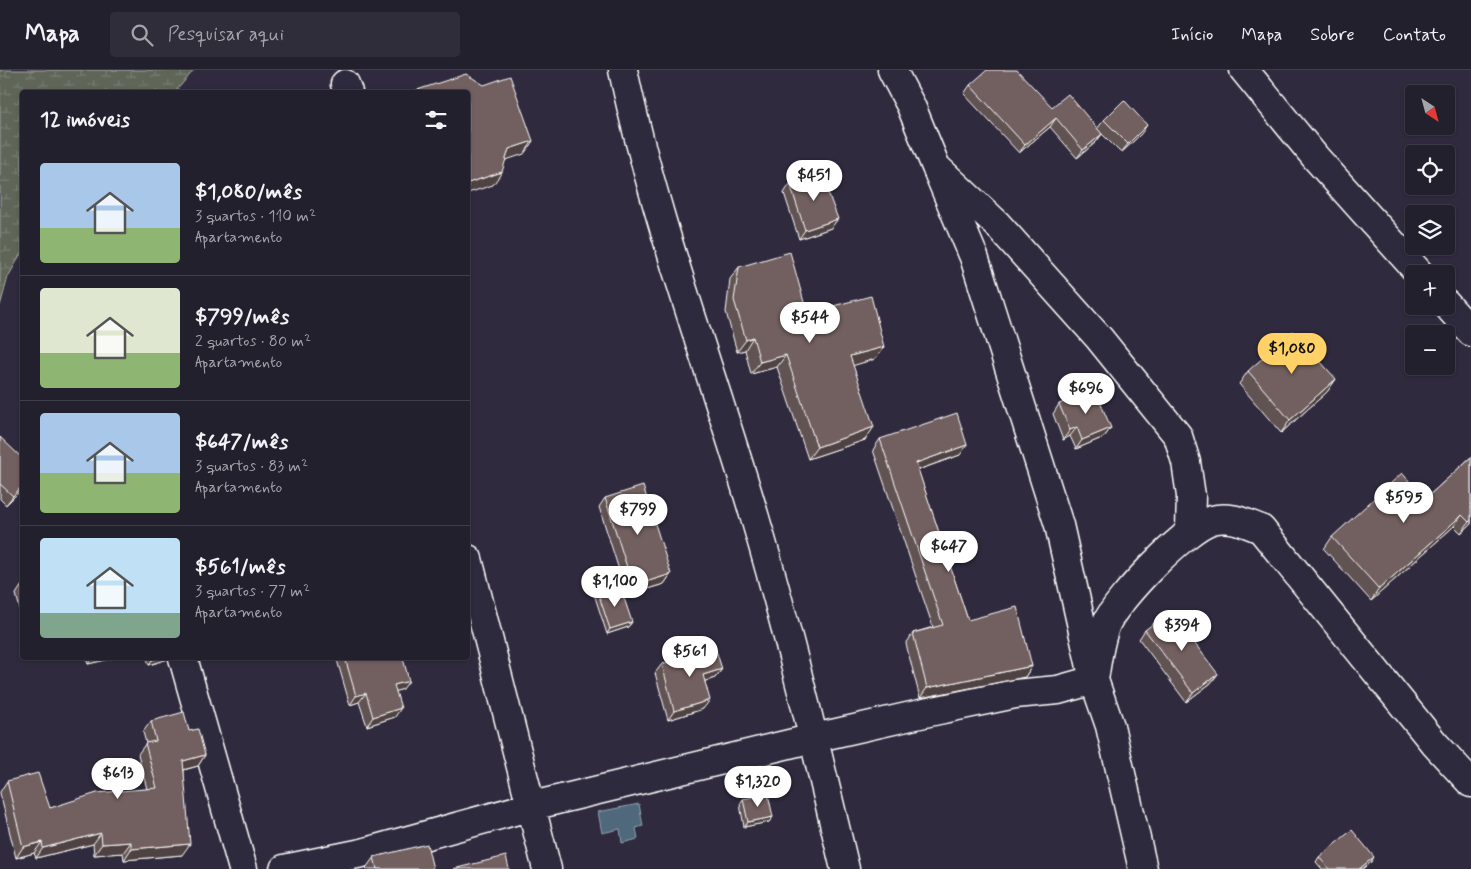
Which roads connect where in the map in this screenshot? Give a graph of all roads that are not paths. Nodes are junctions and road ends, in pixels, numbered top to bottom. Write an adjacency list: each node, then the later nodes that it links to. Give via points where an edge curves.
1 (623, 70): 14 (street, via 675,267 755,517)
2 (892, 70): 4 (street)
3 (1244, 70): 5 (street, via 1316,158)
4 (936, 166): 8 (street, via 1003,231 1100,338 1178,436 1186,462 1190,496 1190,529); 10 (street, via 974,257 1059,525)
5 (1412, 265)
6 (1455, 314): 7 (street)
7 (1471, 332)
8 (1184, 536): 11 (street); 15 (street, via 1211,520 1233,518 1260,529 1434,743)
9 (470, 567): 16 (street)
10 (1074, 591): 11 (street, via 1085,606 1094,611); 13 (street)
11 (1115, 608): 13 (street, via 1099,647)
12 (184, 660): 17 (street)
13 (1094, 680): 14 (street); 21 (street, via 1110,726)
14 (814, 738): 16 (street); 20 (street)
15 (1471, 783)
16 (532, 806): 18 (street, via 362,852); 19 (street)
17 (242, 869)
18 (284, 869)
19 (547, 869)
20 (845, 869)
21 (1143, 869)

